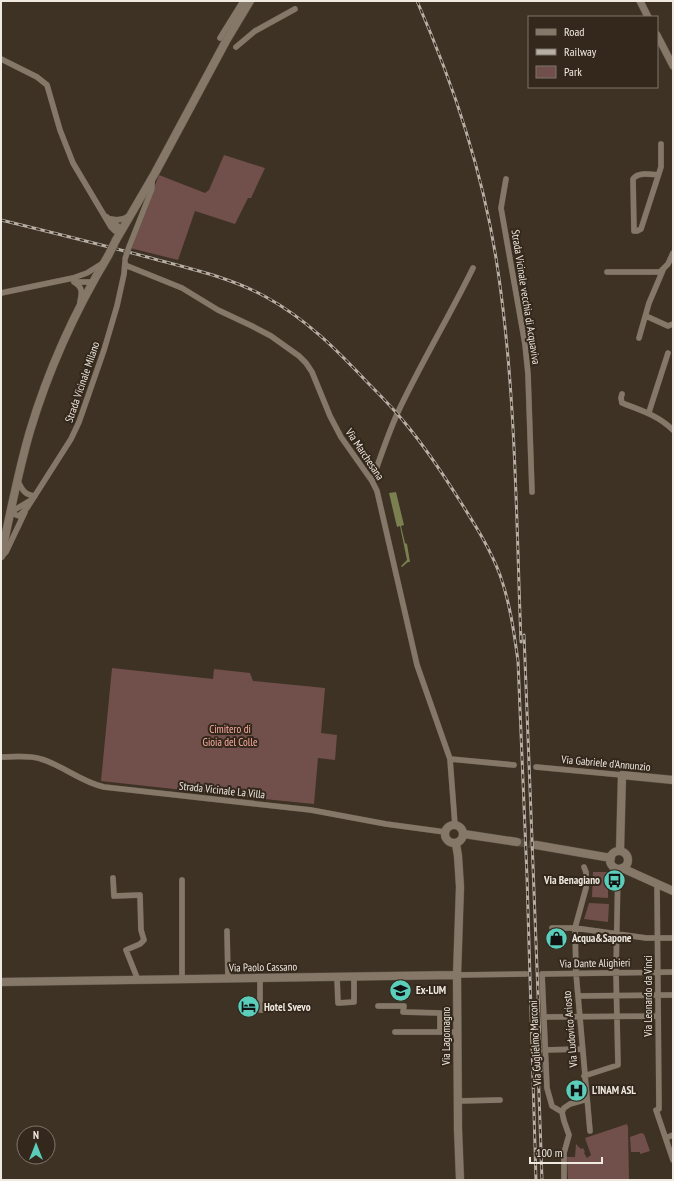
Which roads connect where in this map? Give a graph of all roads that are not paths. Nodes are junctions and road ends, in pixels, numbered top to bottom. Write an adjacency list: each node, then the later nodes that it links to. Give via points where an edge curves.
1 (252, 1): 3 (main road)
2 (640, 1): 5 (street)
3 (244, 5): 7 (street); 13 (main road)
4 (295, 9): 8 (street, via 255,31)
5 (648, 16)
6 (658, 37): 10 (street)
7 (220, 38)
8 (236, 47)
9 (1, 58): 16 (street, via 47,85 73,163)
10 (673, 66)
11 (662, 144): 12 (street, via 662,162)
12 (658, 175): 12 (street, via 641,229 634,230 633,179 640,175)
13 (152, 177): 15 (main road); 20 (street, Strada Vicinale Milano, bridge, via 152,189)
14 (506, 178): 37 (street, Strada Vicinale vecchia di Acquaviva, via 501,208 525,344)
15 (131, 215): 16 (street, via 123,220); 17 (main road)
16 (107, 216): 17 (street)
17 (118, 237): 19 (main road, bridge)
18 (673, 252): 22 (street)
19 (106, 259): 24 (street); 25 (main road)
20 (125, 262): 36 (street, Via Marchesana, via 182,288 218,310 271,336 299,356 312,372 341,437); 38 (street, Strada Vicinale Milano, via 121,289 104,350 79,422)
21 (473, 268): 36 (street, via 397,414)
22 (663, 270): 23 (street, via 656,273); 28 (street)
23 (607, 272)
24 (76, 279): 25 (street); 26 (street); 27 (street, via 82,289)
25 (93, 282): 27 (main road)
26 (1, 293)
27 (78, 311): 35 (main road, via 53,366 33,422)
28 (646, 316): 29 (street, via 668,326); 30 (street)
29 (673, 324)
30 (639, 338)
31 (668, 353): 33 (street)
32 (622, 394): 33 (street, via 622,403)
33 (648, 412): 34 (street)
34 (673, 430)
35 (18, 481): 38 (street, via 24,492); 40 (main road)
36 (372, 481): 43 (street, Via Marchesana, via 377,491 417,665)
37 (532, 492)
38 (35, 496): 39 (street, Strada Vicinale Milano); 40 (street)
39 (27, 508): 40 (street, via 19,516); 41 (street, Strada Vicinale Milano, via 6,552)
40 (11, 512): 41 (main road)
41 (1, 557)
42 (1, 757): 49 (street, Strada Vicinale La Villa, via 41,759 85,781 104,787 311,810)
43 (450, 759): 44 (street); 48 (street)
44 (514, 765)
45 (536, 767): 46 (street, Via Gabriele d'Annunzio)
46 (622, 775): 47 (main road, Via Gabriele d'Annunzio); 54 (main road)
47 (673, 780)
48 (455, 825): 49 (main road, via 450,826); 50 (main road, via 460,827)
49 (445, 832): 52 (main road, via 447,841)
50 (464, 834): 51 (main road); 52 (main road, via 461,841)
51 (517, 842)
52 (456, 844): 74 (main road, Via Lagomagno, via 460,887)
53 (536, 845): 55 (main road)
54 (620, 851): 55 (main road, via 614,853); 57 (main road, via 628,860)
55 (611, 858): 57 (main road, via 612,864)
56 (584, 867): 63 (street, Via Ludovico Ariosto, via 586,888)
57 (620, 868): 60 (main road); 65 (street)
58 (113, 878): 80 (street, via 114,896 140,895 141,930 144,940 126,950)
59 (182, 880): 79 (street)
60 (657, 883): 61 (main road); 66 (street, Via Leonardo da Vinci)
61 (673, 891)
62 (552, 928): 63 (street)
63 (575, 928): 65 (street); 71 (street, Via Ludovico Ariosto)
64 (227, 931): 77 (street)
65 (617, 934): 66 (street); 68 (street)
66 (658, 938): 67 (street); 69 (street, Via Leonardo da Vinci)
67 (673, 938)
68 (616, 972): 69 (street, Via Dante Alighieri); 71 (street, Via Dante Alighieri); 85 (street)
69 (658, 972): 70 (street, Via Dante Alighieri); 82 (street, Via Leonardo da Vinci)
70 (673, 972)
71 (576, 973): 73 (street, Via Dante Alighieri); 84 (street, Via Ludovico Ariosto)
72 (526, 974): 74 (street, Via Paolo Cassano)
73 (542, 974): 90 (street, Via Guglielmo Marconi)
74 (457, 975): 76 (main road, Via Paolo Cassano); 94 (main road, Via Lagomagno)
75 (337, 976): 76 (main road, Via Paolo Cassano); 76 (street, via 338,1002 354,1002); 78 (main road, Via Paolo Cassano)
76 (354, 976)
77 (228, 978): 78 (main road, Via Paolo Cassano); 79 (main road, Via Paolo Cassano)
78 (260, 978): 87 (street, via 260,1010)
79 (182, 979): 80 (main road, Via Paolo Cassano)
80 (138, 980): 81 (main road, Via Paolo Cassano)
81 (1, 982)
82 (658, 995): 83 (street); 85 (street); 89 (street, Via Leonardo da Vinci)
83 (673, 995)
84 (578, 996): 85 (street); 91 (street, Via Ludovico Ariosto)
85 (616, 996): 88 (street)
86 (378, 1006): 93 (street, via 404,1006 404,1012 440,1013)
87 (309, 1009)
88 (617, 1016): 89 (street); 91 (street); 97 (street, via 618,1065)
89 (658, 1016): 104 (street, Via Leonardo da Vinci, via 658,1109)
90 (544, 1017): 91 (street); 96 (street, Via Guglielmo Marconi)
91 (579, 1017): 95 (street, Via Ludovico Ariosto)
92 (395, 1032): 93 (street)
93 (440, 1032): 94 (street)
94 (457, 1032): 100 (main road, Via Lagomagno)
95 (582, 1049): 96 (street); 97 (street, Via Ludovico Ariosto)
96 (546, 1050): 101 (street, Via Guglielmo Marconi, via 550,1102)
97 (584, 1076): 98 (street, Via Ludovico Ariosto)
98 (587, 1099): 101 (street, via 570,1104); 102 (street, Via Ludovico Ariosto)
99 (500, 1100): 100 (street)
100 (458, 1102): 106 (main road, Via Lagomagno)
101 (562, 1112): 107 (street, via 569,1135 564,1153)
102 (590, 1131)
103 (673, 1135): 104 (street)
104 (666, 1138): 105 (street, Via Leonardo da Vinci)
105 (672, 1156)
106 (460, 1180)
107 (564, 1180)

